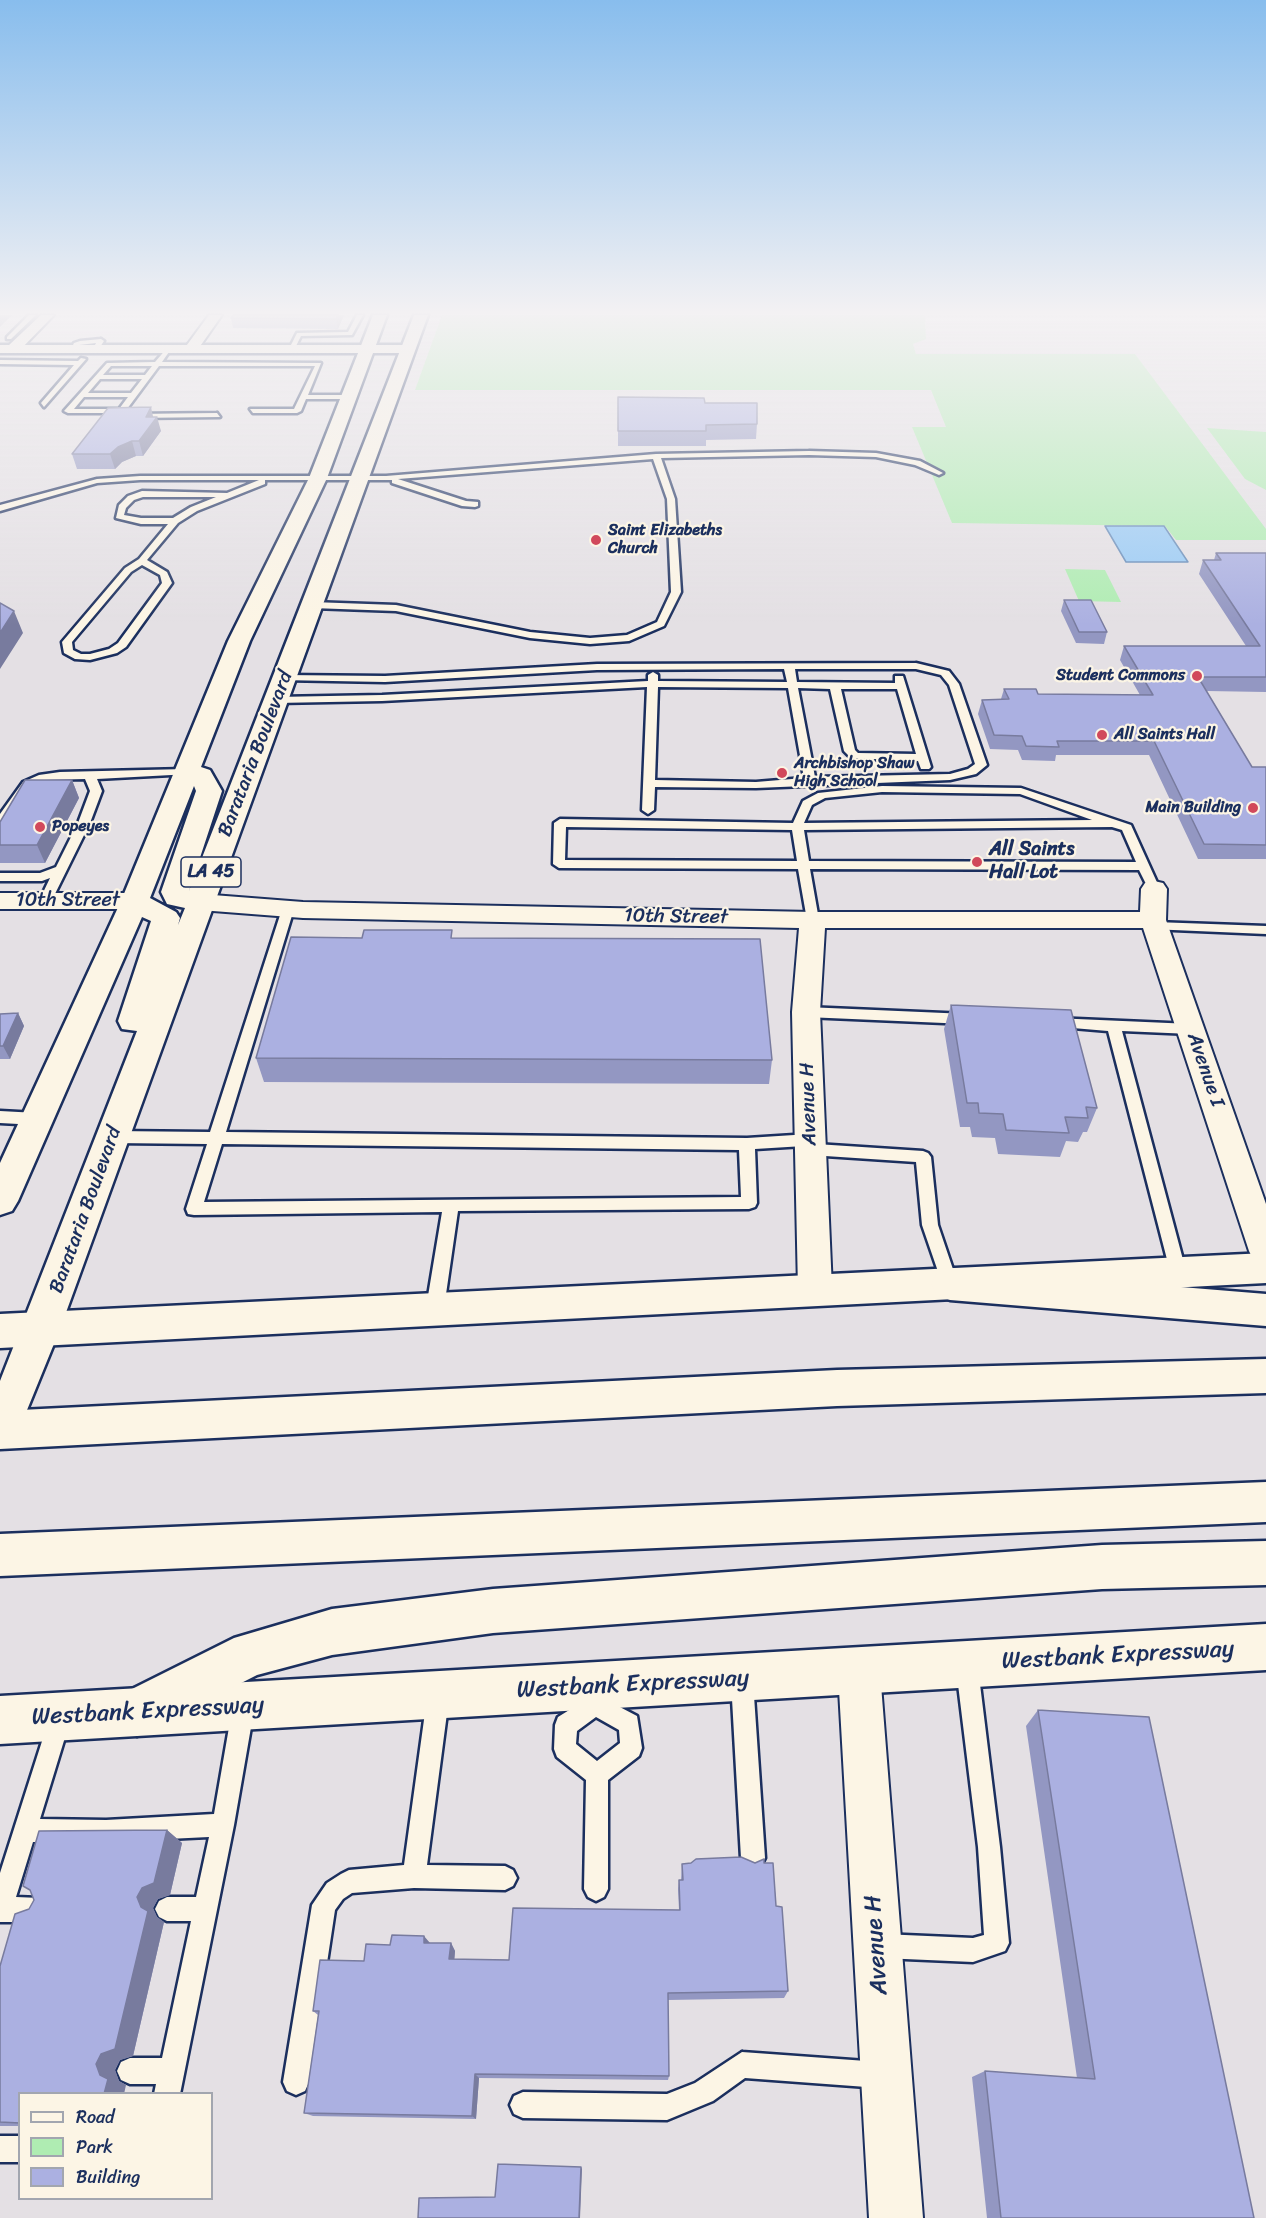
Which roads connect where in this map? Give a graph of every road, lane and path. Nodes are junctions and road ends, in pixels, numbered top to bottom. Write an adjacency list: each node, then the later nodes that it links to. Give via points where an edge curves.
1 (340, 419): 8 (main road, LA 45)
2 (388, 419): 6 (main road, Barataria Boulevard / LA 45)
3 (656, 456): 4 (lane); 5 (lane, via 876,456 917,463); 15 (lane, via 671,499 676,592 661,624 630,639 590,641 530,635 396,608)
4 (432, 473): 6 (lane); 9 (lane)
5 (939, 473)
6 (373, 477): 8 (lane); 9 (lane); 15 (main road, Barataria Boulevard / LA 45)
7 (270, 478): 8 (lane); 10 (lane); 12 (lane, via 97,481)
8 (318, 478): 25 (main road, LA 45, via 239,641)
9 (425, 489): 11 (lane)
10 (227, 495): 13 (lane); 13 (lane, via 142,494 131,498 118,516 141,521)
11 (475, 504)
12 (0, 508)
13 (176, 521): 14 (lane)
14 (142, 561): 14 (lane, via 128,570 68,642 68,651 90,657 113,651 127,639 167,583 164,574)
15 (312, 605): 23 (main road, Barataria Boulevard / LA 45)
16 (654, 666): 17 (lane); 19 (lane); 23 (lane, via 386,679)
17 (789, 666): 18 (lane); 20 (lane)
18 (896, 666): 22 (lane); 27 (lane, via 945,673 954,684 981,765 972,772)
19 (651, 684): 20 (lane); 23 (lane, via 382,698); 29 (lane)
20 (793, 686): 21 (lane); 28 (lane)
21 (835, 686): 22 (lane); 24 (lane, via 850,751 855,756)
22 (901, 686): 24 (lane)
23 (280, 689): 41 (main road, Barataria Boulevard / LA 45)
24 (922, 758): 27 (lane)
25 (186, 772): 26 (lane); 40 (main road, LA 45); 41 (main road, via 201,775 208,791 175,892 177,898)
26 (89, 776): 32 (lane, via 43,777 27,784); 35 (lane, via 96,791)
27 (927, 777): 28 (lane)
28 (810, 781): 29 (lane, via 756,785)
29 (649, 783): 30 (lane)
30 (648, 810)
31 (1113, 823): 33 (lane); 33 (lane, via 1021,791 882,789 822,795 807,802); 37 (lane, via 1127,828)
32 (0, 824)
33 (796, 826): 34 (lane); 34 (lane, via 560,823 560,864)
34 (804, 865): 37 (lane); 43 (lane)
35 (61, 869): 36 (lane, via 42,877); 39 (lane)
36 (0, 877)
37 (1149, 877): 44 (street, Avenue I)
38 (0, 901): 39 (street, 10th Street)
39 (45, 901): 40 (street, 10th Street)
40 (135, 901): 51 (main road, via 166,918 119,1062); 53 (main road, LA 45)
41 (200, 902): 42 (street, 10th Street); 51 (main road, Barataria Boulevard / LA 45)
42 (288, 909): 43 (street, 10th Street); 55 (lane)
43 (813, 920): 44 (street, 10th Street); 46 (street, Avenue H)
44 (1154, 923): 45 (lane); 50 (street, Avenue I)
45 (1266, 930)
46 (806, 1011): 47 (lane); 57 (street, Avenue H)
47 (984, 1020)
48 (1043, 1023): 49 (lane)
49 (1114, 1026): 50 (lane); 62 (lane)
50 (1191, 1029): 60 (street, Avenue I)
51 (134, 1081): 54 (main road, Barataria Boulevard / LA 45)
52 (0, 1117): 53 (lane)
53 (37, 1119): 58 (main road, LA 45)
54 (112, 1137): 55 (lane); 67 (main road, Barataria Boulevard / LA 45)
55 (216, 1137): 56 (lane); 59 (lane, via 194,1209)
56 (747, 1144): 57 (lane); 59 (lane, via 749,1203)
57 (810, 1144): 63 (lane, via 923,1157 930,1226); 64 (street, Avenue H)
58 (0, 1201)
59 (451, 1205): 65 (lane)
60 (1266, 1251)
61 (1266, 1268): 62 (main road)
62 (1178, 1271): 63 (main road)
63 (950, 1284): 64 (main road); 66 (main road)
64 (815, 1289): 65 (main road)
65 (435, 1308): 67 (main road)
66 (1266, 1310)
67 (41, 1329): 68 (main road); 70 (main road, Barataria Boulevard / LA 45)
68 (0, 1331)
69 (1266, 1376): 70 (main road, via 837,1388)
70 (0, 1430)
71 (1266, 1502): 72 (main road)
72 (0, 1555)
73 (1266, 1563): 81 (main road, via 1102,1567 493,1611 332,1632 250,1654)
74 (1266, 1647): 75 (main road, Westbank Expressway)
75 (966, 1665): 76 (main road, Westbank Expressway); 95 (lane, via 997,1943 973,1950)
76 (859, 1672): 77 (main road, Westbank Expressway); 95 (street, Avenue H)
77 (742, 1678): 79 (main road, Westbank Expressway); 87 (lane)
78 (438, 1695): 79 (main road, Westbank Expressway); 80 (main road, Westbank Expressway); 88 (lane)
79 (595, 1696): 84 (lane, via 566,1725 565,1749); 84 (lane, via 629,1725 631,1748)
80 (244, 1706): 81 (main road, Westbank Expressway); 85 (lane)
81 (136, 1712): 82 (main road, Westbank Expressway)
82 (60, 1718): 83 (main road, Westbank Expressway); 86 (lane)
83 (0, 1720)
84 (597, 1775): 90 (lane)
85 (223, 1825): 86 (lane, via 106,1831); 91 (lane)
86 (25, 1830): 92 (lane)
87 (753, 1858)
88 (414, 1876): 89 (lane); 99 (lane, via 349,1882 324,1905)
89 (505, 1878)
90 (596, 1888)
91 (206, 1908): 93 (lane); 98 (lane)
92 (0, 1909): 94 (lane)
93 (167, 1909)
94 (40, 1910)
95 (877, 1946): 97 (street, Avenue H)
96 (130, 2072): 98 (lane)
97 (886, 2076): 100 (lane, via 742,2065 704,2092 667,2107); 103 (street, Avenue H)
98 (170, 2082)
99 (296, 2082)
100 (523, 2105)
101 (0, 2149): 102 (lane)
102 (18, 2149)
103 (896, 2218)

